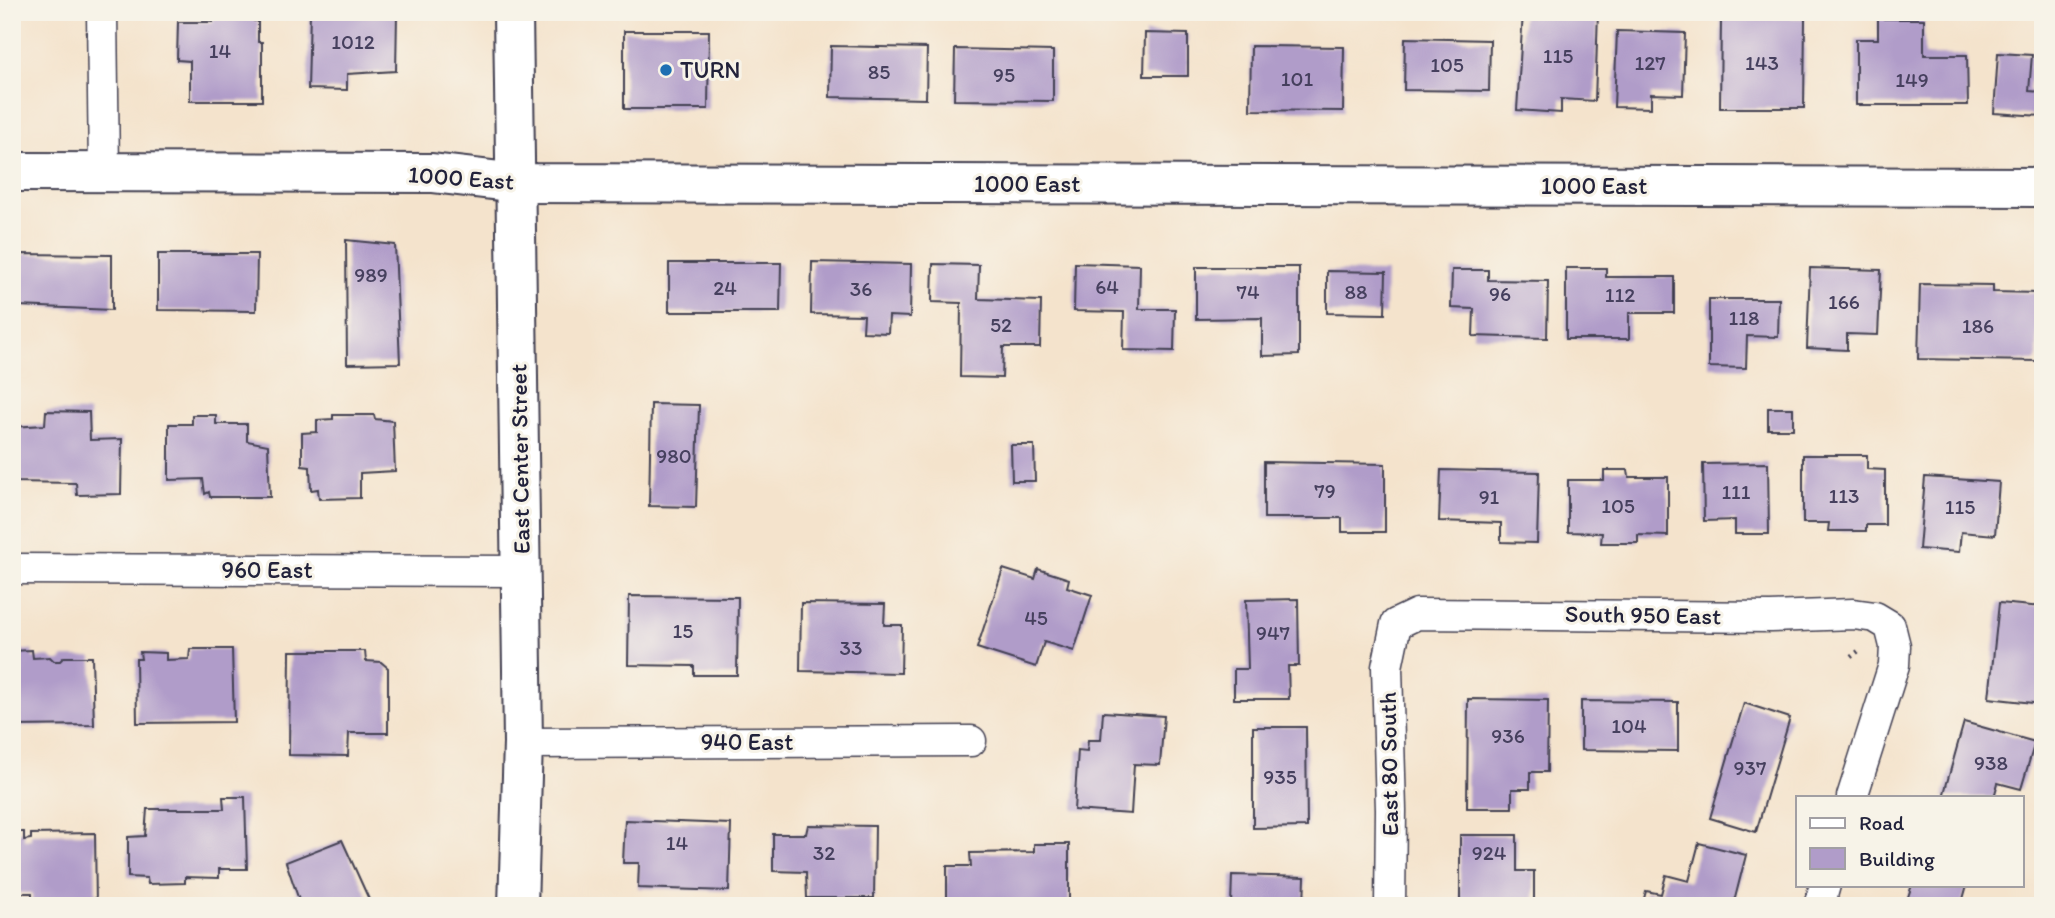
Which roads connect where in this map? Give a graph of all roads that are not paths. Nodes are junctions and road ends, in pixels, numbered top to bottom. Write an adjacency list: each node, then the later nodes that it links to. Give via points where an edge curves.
1 (102, 12): 4 (street)
2 (513, 12): 5 (street, East Center Street)
3 (12, 172): 4 (street, 1000 East)
4 (104, 172): 5 (street, 1000 East, via 432,173)
5 (517, 183): 6 (street, 1000 East); 8 (street, East Center Street)
6 (2043, 187)
7 (12, 569): 8 (street, 960 East)
8 (521, 571): 11 (street, East Center Street)
9 (1396, 624): 12 (street, South 950 East, via 1431,612 1875,617 1890,626 1894,665); 15 (street, East 80 South, via 1387,667)
10 (971, 741): 11 (street, 940 East)
11 (523, 743): 14 (street, East Center Street)
12 (1852, 796)
13 (1825, 886): 16 (street)
14 (518, 906)
15 (1390, 906)
16 (1819, 906)

